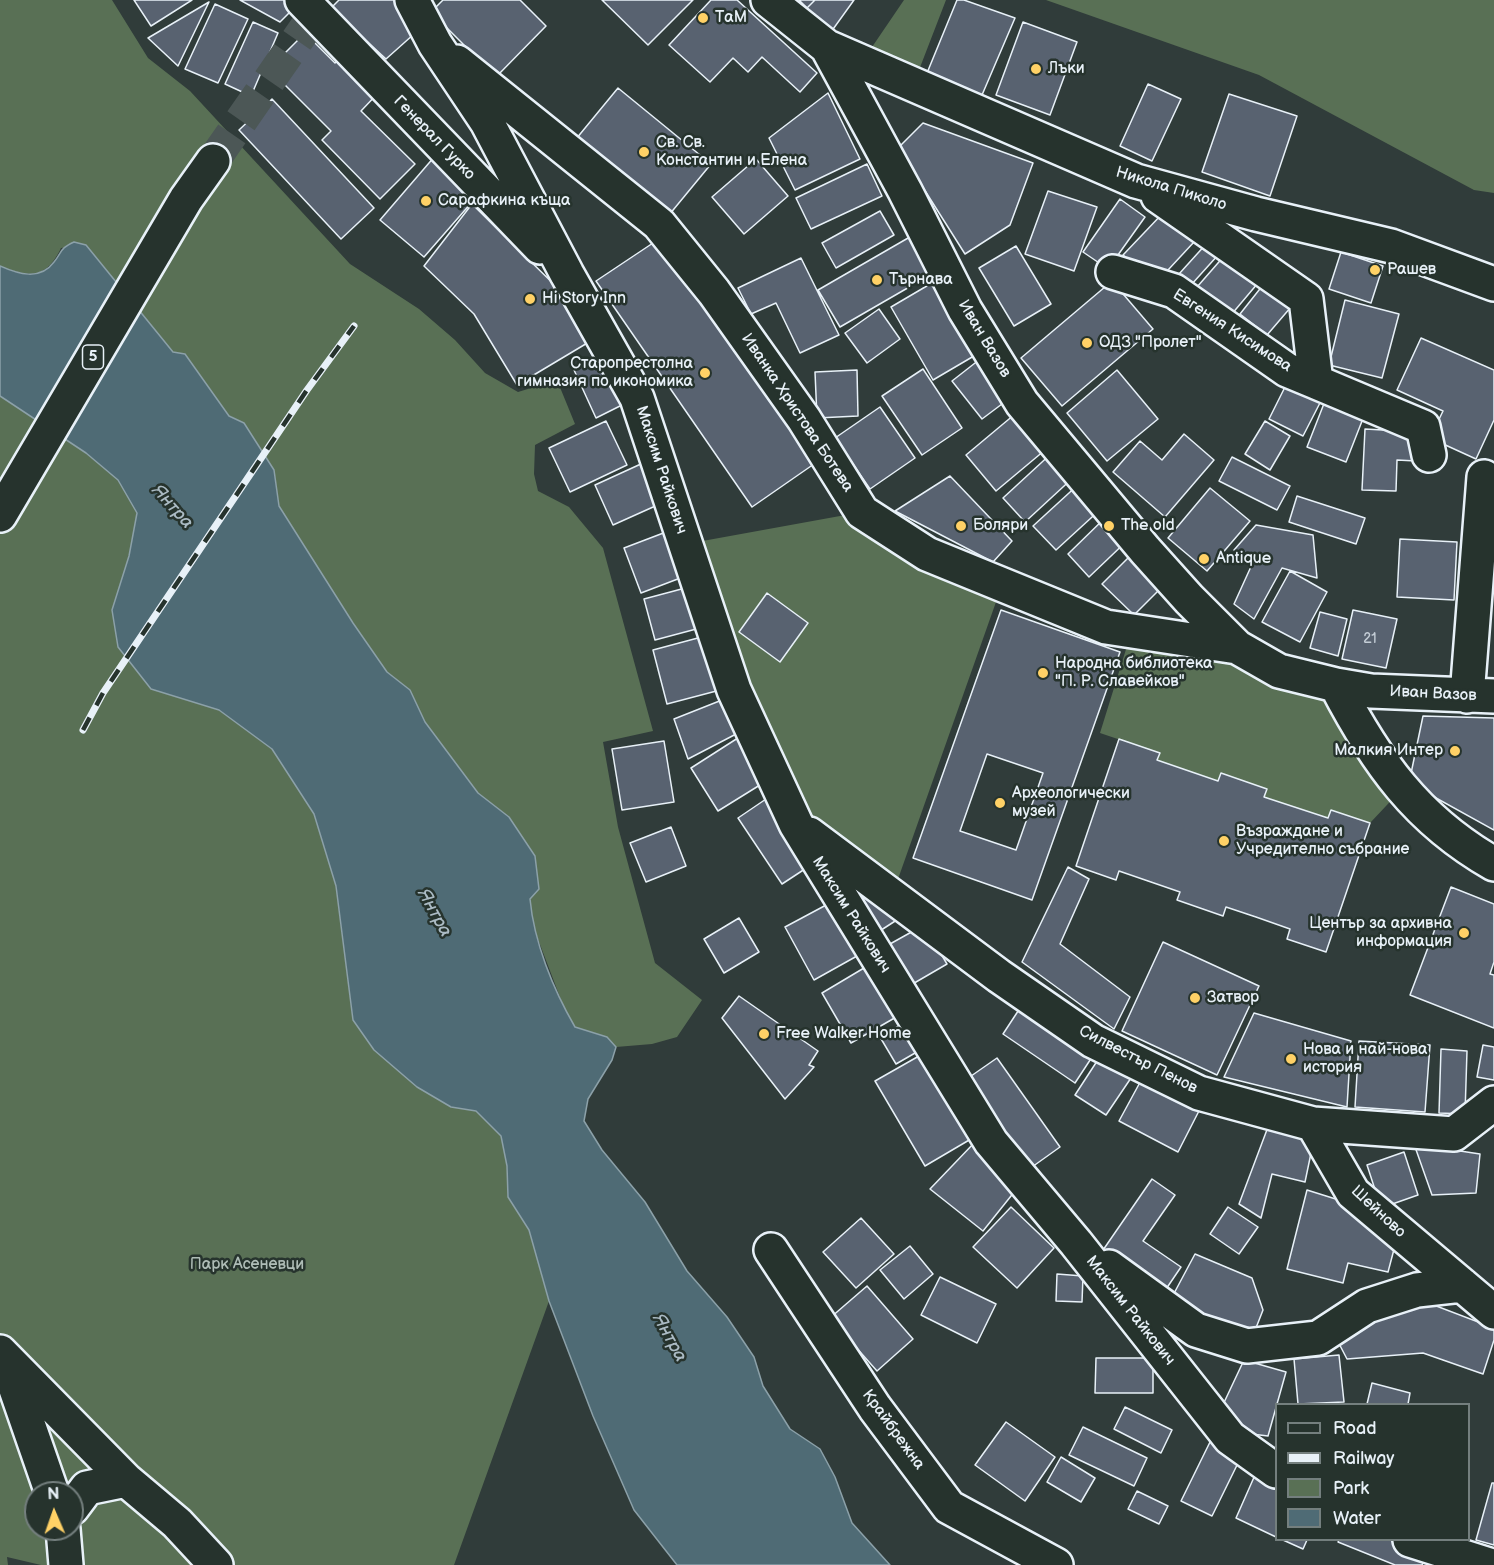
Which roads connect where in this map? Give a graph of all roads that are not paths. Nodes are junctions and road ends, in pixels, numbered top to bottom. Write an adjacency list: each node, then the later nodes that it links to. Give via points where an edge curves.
1 (302, 0): 5 (street, Генерал Гурко)
2 (320, 0): 5 (street)
3 (412, 0): 6 (street)
4 (768, 0): 7 (street)
5 (332, 32): 11 (street, Генерал Гурко)
6 (435, 44): 11 (street, via 487,122); 18 (street, Иванка Христова Ботева, via 659,224 714,292 797,409 862,512 927,554 1106,627)
7 (827, 47): 9 (street, Никола Пиколо); 18 (street, Иван Вазов, via 964,310 1022,403 1189,599)
8 (213, 161): 16 (street, 5, via 186,199)
9 (1136, 181): 12 (street, Никола Пиколо, via 1391,246); 13 (street, via 1306,299)
10 (1113, 272): 13 (street, Евгения Кисимова, via 1174,291 1287,370)
11 (567, 274): 21 (street, Максим Райкович, via 637,398 734,690)
12 (1494, 284)
13 (1316, 382): 14 (street, Евгения Кисимова, via 1423,426)
14 (1429, 455)
15 (1484, 477): 17 (street)
16 (0, 514)
17 (1485, 591): 20 (street)
18 (1237, 647): 19 (street, Иван Вазов, via 1279,671)
19 (1336, 685): 20 (street, Иван Вазов, via 1371,691); 22 (street, via 1364,739 1402,789 1445,831)
20 (1481, 696)
21 (796, 824): 24 (street, Силвестър Пенов, via 1093,1041 1199,1093); 25 (street, Максим Райкович, via 991,1142)
22 (1494, 864)
23 (1494, 1103): 24 (street, Силвестър Пенов, via 1454,1134)
24 (1314, 1124): 27 (street, Шейново, via 1353,1193)
25 (1076, 1243): 27 (street, via 1196,1330 1247,1346 1318,1338 1367,1306 1418,1290); 30 (street, Максим Райкович, via 1230,1438)
26 (771, 1250): 38 (street, Крайбрежна, via 875,1408 949,1507)
27 (1462, 1285): 28 (street, Шейново)
28 (1494, 1312)
29 (3, 1357): 31 (street); 32 (street)
30 (1275, 1470)
31 (126, 1480): 33 (street, via 87,1488); 37 (street, via 177,1523)
32 (48, 1481)
33 (84, 1492)
34 (64, 1541): 36 (street)
35 (1416, 1541): 39 (street)
36 (66, 1565)
37 (216, 1565)
38 (1056, 1565)
39 (1490, 1565)

